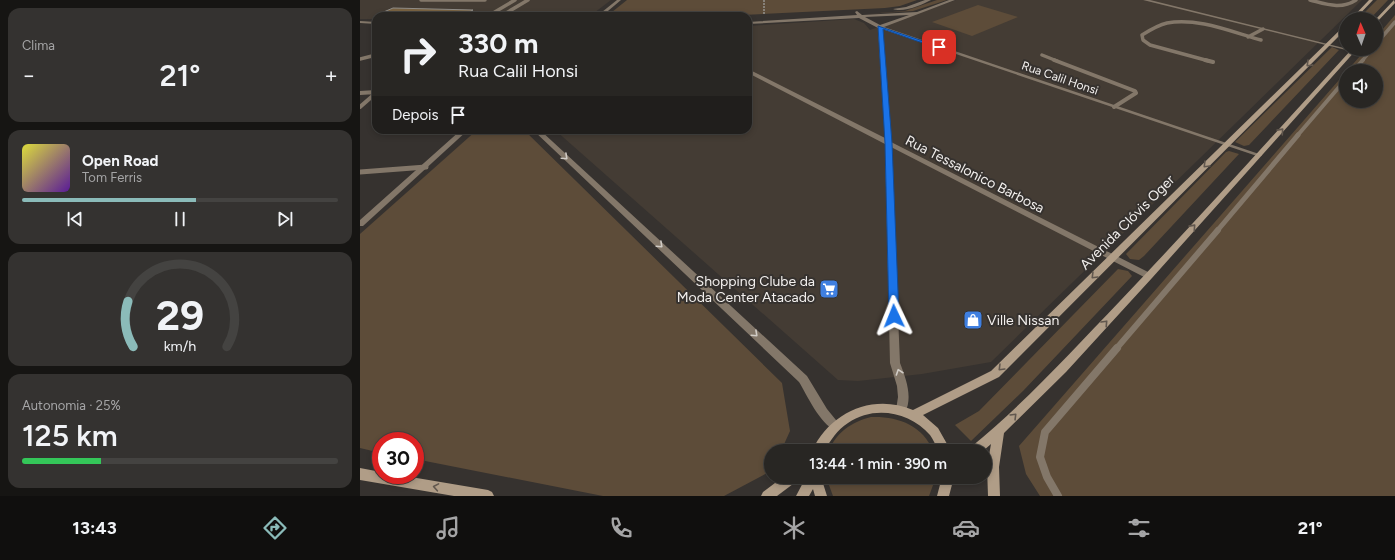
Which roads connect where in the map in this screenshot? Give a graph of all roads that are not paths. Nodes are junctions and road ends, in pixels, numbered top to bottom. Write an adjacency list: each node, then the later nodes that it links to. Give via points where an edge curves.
1 (421, 0): 2 (lane)
2 (485, 0)
3 (515, 0): 13 (lane)
4 (528, 0): 14 (lane)
5 (619, 0): 15 (street)
6 (929, 0): 19 (street, via 907,8)
7 (953, 0): 17 (street)
8 (1145, 0): 29 (street)
9 (1310, 0): 10 (lane, via 1344,6)
10 (1356, 0)
11 (1371, 0): 16 (main road)
12 (1395, 1): 18 (main road)
13 (495, 12)
14 (508, 12)
15 (604, 12)
16 (1360, 12)
17 (918, 13): 19 (street); 27 (street)
18 (1383, 14)
19 (859, 15): 21 (street); 27 (street, Rua Calil Honsi)
20 (752, 18): 21 (street)
21 (791, 18): 25 (street)
22 (360, 22): 24 (street)
23 (1395, 22): 31 (lane)
24 (372, 23)
25 (752, 23)
26 (360, 27): 28 (street)
27 (880, 27): 50 (street, Rua Calil Honsi); 53 (street)
28 (372, 28)
29 (1264, 29): 32 (lane); 34 (street)
30 (1339, 34): 34 (main road, Avenida Clóvis Oger)
31 (1383, 36)
32 (1248, 37): 33 (lane); 42 (lane, via 1180,22 1167,23 1142,35 1143,40 1150,45)
33 (1261, 40)
34 (1329, 45): 35 (street); 54 (main road, Avenida Clóvis Oger, one-way to 54)
35 (1339, 47)
36 (1042, 55): 50 (lane, via 1135,91 1136,93)
37 (372, 56): 41 (lane)
38 (1345, 56): 55 (main road, one-way to 38)
39 (1366, 56): 43 (lane)
40 (372, 58): 41 (lane)
41 (360, 59)
42 (1213, 62)
43 (1359, 64)
44 (752, 73): 53 (street, Rua Tessalonico Barbosa)
45 (1339, 87): 79 (lane, via 1045,432 1040,457 1047,477)
46 (360, 93): 47 (lane)
47 (372, 93)
48 (372, 96): 49 (lane)
49 (360, 107)
50 (1114, 107): 54 (street, Rua Calil Honsi)
51 (461, 134): 56 (street)
52 (540, 134): 63 (street, one-way to 63, via 803,379 823,412)
53 (888, 143): 59 (street, Rua Tessalonico Barbosa); 61 (street, one-way to 53, via 904,399 903,384 895,363)
54 (1226, 145): 55 (street, Rua Calil Honsi); 59 (main road, Avenida Clóvis Oger, one-way to 59)
55 (1259, 156): 60 (main road, one-way to 55)
56 (426, 167): 57 (lane); 58 (street)
57 (360, 172)
58 (361, 222)
59 (1112, 258): 60 (street, Rua Tessalonico Barbosa); 62 (main road, Avenida Clóvis Oger, one-way to 62, via 995,374)
60 (1149, 276): 64 (main road, one-way to 60, via 1062,369)
61 (901, 410): 62 (main road); 63 (main road, via 865,409)
62 (914, 415): 66 (main road, via 931,428)
63 (835, 425): 65 (main road)
64 (999, 431): 67 (main road); 78 (main road, via 993,467)
65 (821, 444)
66 (941, 444)
67 (983, 444)
68 (360, 474): 74 (main road, one-way to 68)
69 (783, 484): 75 (main road)
70 (810, 484): 76 (main road)
71 (817, 484): 77 (main road)
72 (946, 484): 73 (main road)
73 (944, 495)
74 (488, 496)
75 (766, 496)
76 (802, 496)
77 (821, 496)
78 (994, 496)
79 (1058, 496)

